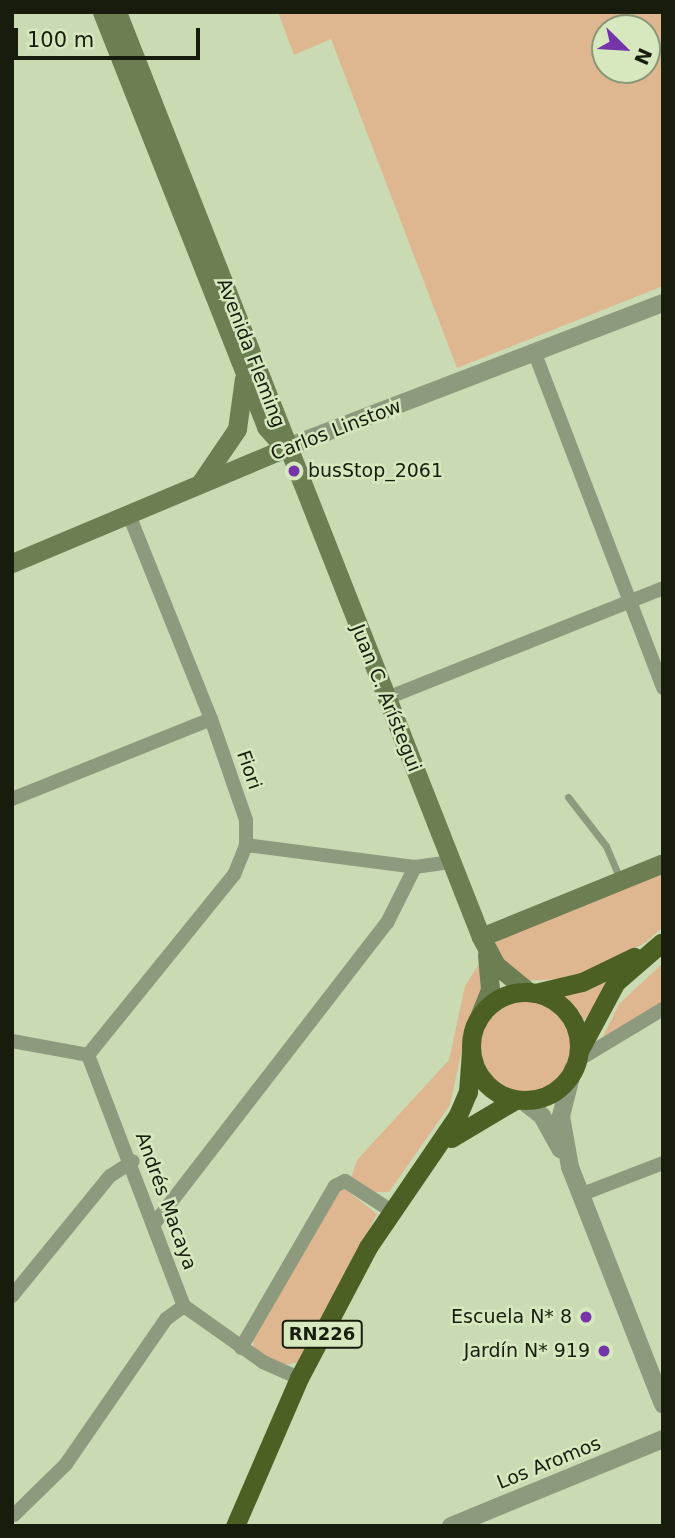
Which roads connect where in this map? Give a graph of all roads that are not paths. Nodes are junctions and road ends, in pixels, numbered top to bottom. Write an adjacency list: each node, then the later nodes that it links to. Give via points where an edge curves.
1 (102, 12): 5 (main road, Avenida Fleming)
2 (117, 12): 6 (main road, Avenida Fleming)
3 (663, 303): 4 (street, Carlos Linstow)
4 (535, 354): 6 (street, Carlos Linstow); 11 (street)
5 (242, 363): 6 (main road, Avenida Fleming, via 266,427); 7 (main road, via 237,429)
6 (285, 448): 7 (main road, Carlos Linstow); 13 (main road, Juan C. Arístegui)
7 (195, 488): 8 (main road, Carlos Linstow)
8 (130, 517): 9 (main road, Carlos Linstow); 14 (street, Fiori)
9 (12, 563)
10 (663, 588): 11 (street)
11 (631, 600): 12 (street); 13 (street)
12 (663, 688)
13 (387, 698): 18 (main road, Juan C. Arístegui)
14 (211, 719): 16 (street); 17 (street, Fiori, via 246,820)
15 (568, 797): 21 (lane, via 606,846)
16 (12, 799)
17 (246, 845): 20 (street); 29 (street, via 226,886)
18 (452, 862): 20 (street); 22 (main road, Juan C. Arístegui)
19 (663, 863): 21 (main road)
20 (415, 867): 38 (street, via 387,923)
21 (621, 880): 22 (main road)
22 (483, 942): 24 (main road, Juan C. Arístegui, via 501,971); 26 (main road, Juan C. Arístegui, via 490,989)
23 (662, 943): 24 (highway, RN226, via 582,982); 30 (highway, RN226, via 609,992)
24 (531, 993): 26 (highway, RN226, via 497,1000); 30 (highway, via 568,1015)
25 (663, 1009): 30 (street)
26 (477, 1022): 28 (highway, RN226)
27 (12, 1041): 29 (street)
28 (471, 1052): 31 (highway, via 481,1078); 32 (highway, RN226, via 468,1092)
29 (88, 1055): 33 (street, Andrés Macaya)
30 (576, 1062): 31 (highway, RN226, via 553,1092); 35 (street, via 561,1116)
31 (519, 1100): 32 (highway, RN226, via 473,1120); 35 (street, via 542,1116)
32 (432, 1155): 37 (highway, RN226)
33 (133, 1161): 38 (street, Andrés Macaya); 39 (street, via 110,1177)
34 (663, 1163): 36 (street)
35 (570, 1167): 36 (street)
36 (580, 1195): 43 (street)
37 (390, 1210): 41 (street, via 345,1181 335,1186); 42 (highway, RN226)
38 (154, 1224): 40 (street, Andrés Macaya)
39 (12, 1296)
40 (184, 1306): 41 (street); 45 (street, via 166,1319 66,1464)
41 (241, 1348): 42 (street)
42 (299, 1378): 46 (highway, RN226)
43 (663, 1404)
44 (663, 1439): 47 (street, Los Aromos)
45 (14, 1518)
46 (235, 1526)
47 (451, 1526)

